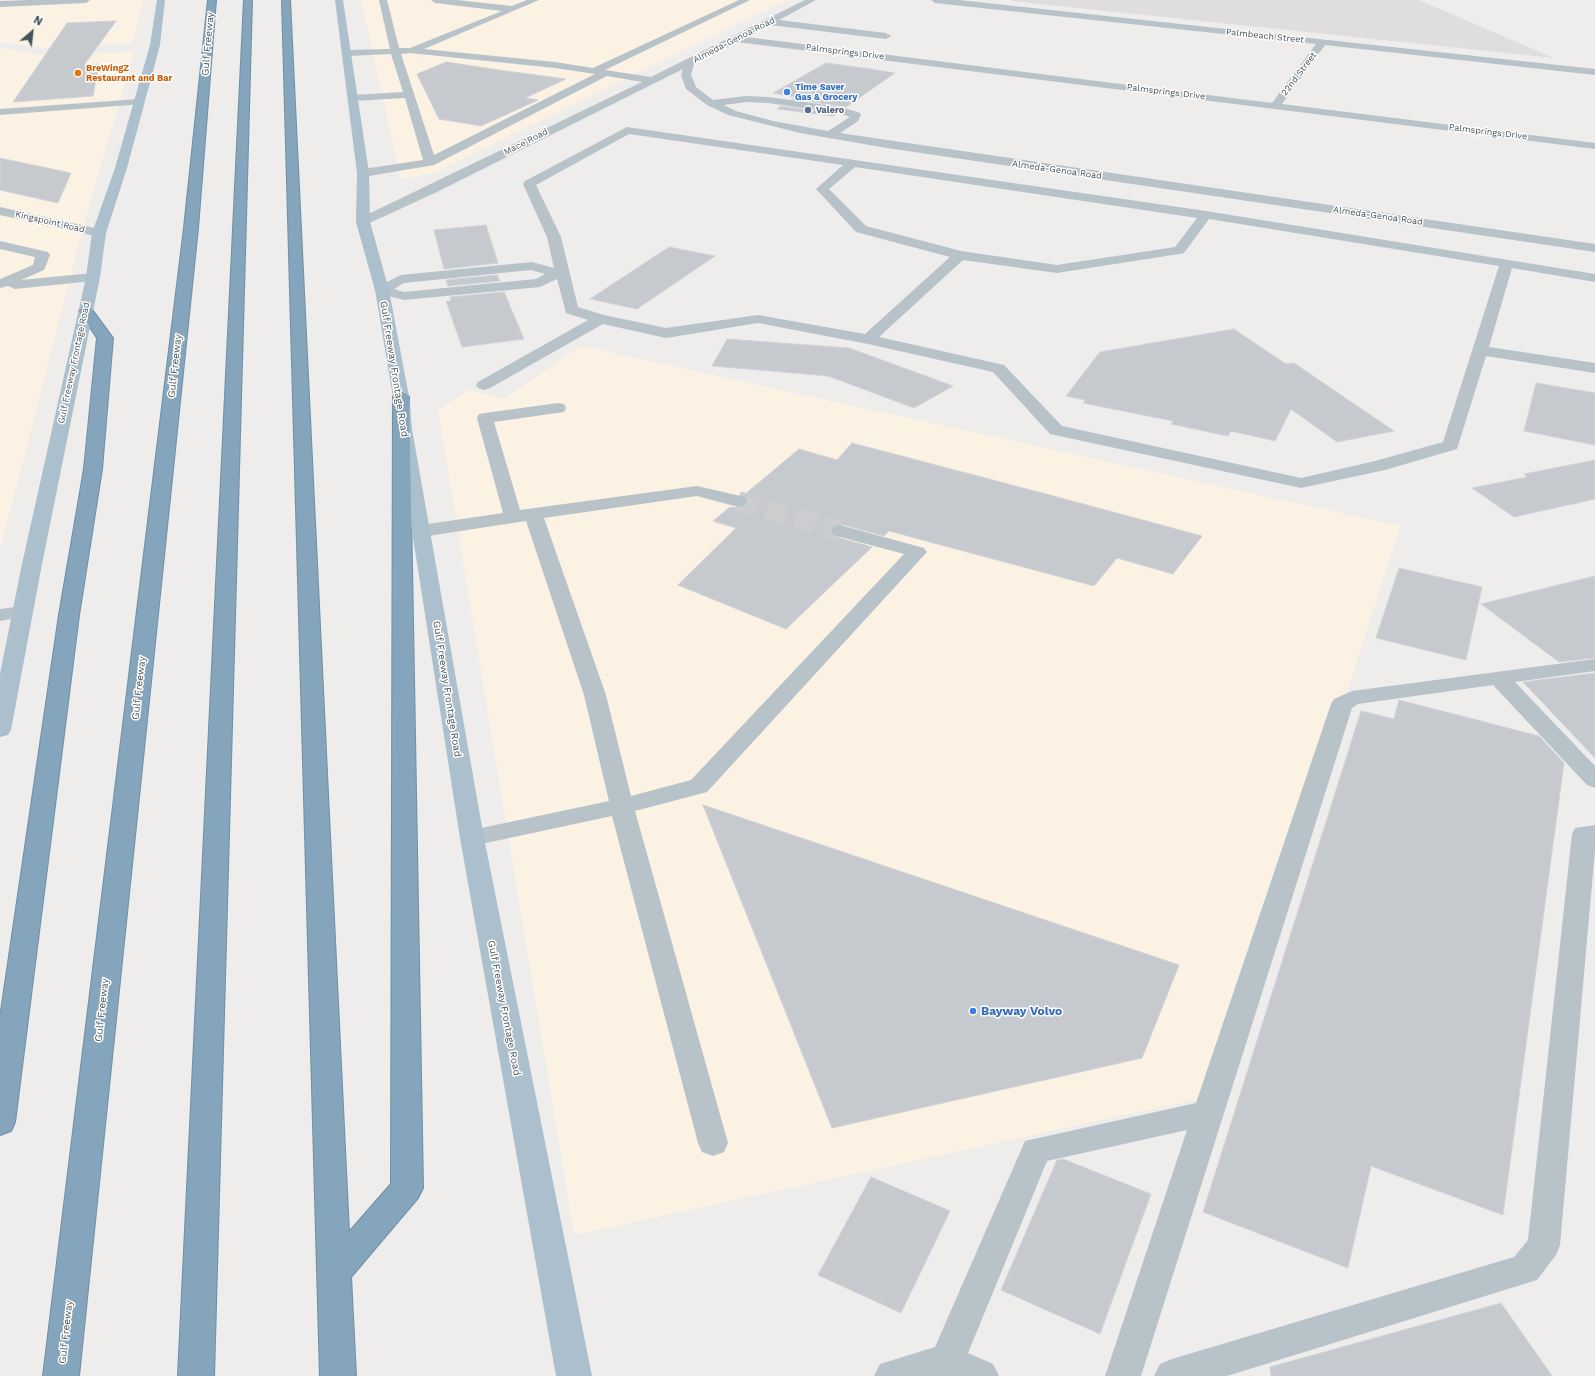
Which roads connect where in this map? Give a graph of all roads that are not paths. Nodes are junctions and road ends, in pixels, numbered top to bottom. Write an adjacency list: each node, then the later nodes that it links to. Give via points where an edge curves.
1 (86, 0): 15 (street)
2 (161, 0): 35 (main road, Gulf Freeway Frontage Road, via 155,45)
3 (212, 0): 89 (highway, Gulf Freeway, via 191,228)
4 (248, 0): 90 (highway)
5 (286, 0): 87 (highway)
6 (339, 0): 24 (main road, Gulf Freeway Frontage Road)
7 (383, 0): 23 (street)
8 (435, 0): 16 (street)
9 (535, 0): 16 (street)
10 (746, 0): 26 (street)
11 (812, 0): 18 (street, Almeda-Genoa Road)
12 (935, 0): 13 (street, Palmbeach Street)
13 (985, 2): 17 (street, Palmbeach Street)
14 (1039, 2): 17 (street)
15 (0, 4)
16 (512, 10): 22 (street)
17 (1024, 10): 21 (street, Palmbeach Street)
18 (770, 22): 19 (street); 20 (street, Almeda-Genoa Road)
19 (886, 36)
20 (737, 38): 25 (street, Almeda-Genoa Road); 37 (street, Palmsprings Drive)
21 (1322, 43): 27 (street, Palmbeach Street); 37 (street, 22nd Street)
22 (412, 50): 23 (street); 26 (street)
23 (395, 51): 24 (street); 32 (street)
24 (347, 53): 33 (main road, Gulf Freeway Frontage Road)
25 (690, 62): 29 (street, Mace Road); 36 (street, Almeda-Genoa Road, via 686,86)
26 (594, 71): 28 (street)
27 (1595, 72)
28 (606, 73): 29 (street); 44 (street)
29 (650, 80): 31 (street, Mace Road)
30 (666, 84): 31 (street)
31 (638, 86): 50 (street, Mace Road)
32 (409, 94): 33 (street); 44 (street)
33 (353, 98): 46 (main road, Gulf Freeway Frontage Road)
34 (768, 100): 36 (street, via 746,99); 39 (street, via 770,107 775,110); 41 (street, via 841,110 856,115)
35 (139, 102): 38 (street); 52 (main road, Gulf Freeway Frontage Road, via 121,168)
36 (711, 103): 42 (street, Almeda-Genoa Road, via 732,113 771,124)
37 (1276, 105): 43 (street, Palmsprings Drive)
38 (0, 112)
39 (804, 116)
40 (834, 121): 41 (street)
41 (848, 123): 42 (street)
42 (830, 135): 54 (street, Almeda-Genoa Road)
43 (1595, 146)
44 (430, 162): 46 (street)
45 (854, 162): 48 (street); 55 (street, via 822,189 861,229); 57 (street, via 627,130 529,184 554,237)
46 (363, 173): 50 (main road, Gulf Freeway Frontage Road)
47 (2, 213): 49 (street, Kingspoint Road)
48 (1206, 215): 55 (street, via 1179,250 1057,269); 56 (street)
49 (35, 219): 51 (street); 52 (street, Kingspoint Road)
50 (363, 222): 61 (main road, Gulf Freeway Frontage Road)
51 (14, 227)
52 (99, 233): 58 (main road, Gulf Freeway Frontage Road)
53 (0, 245): 60 (street, via 43,255 39,267)
54 (1595, 248)
55 (960, 255): 64 (street)
56 (1507, 263): 59 (street); 65 (street)
57 (559, 272): 61 (street, via 532,266 468,272 401,279); 63 (street, via 571,310)
58 (93, 277): 60 (street); 62 (main road, Gulf Freeway Frontage Road)
59 (1595, 278)
60 (0, 285)
61 (382, 290): 69 (main road, Gulf Freeway Frontage Road)
62 (86, 311): 75 (main road, Gulf Freeway Frontage Road); 85 (highway, via 105,338 93,469 69,615)
63 (601, 319): 64 (street, via 666,333 758,319); 68 (street)
64 (868, 339): 65 (street, via 998,368 1056,430 1301,483 1379,466 1451,445)
65 (1482, 344): 66 (street); 67 (street)
66 (1595, 357)
67 (1595, 368)
68 (484, 385)
69 (401, 397): 73 (main road, Gulf Freeway Frontage Road); 87 (highway, via 407,1188)
70 (558, 408): 72 (street, via 484,418)
71 (738, 501): 72 (street, via 697,491)
72 (523, 515): 73 (street); 81 (street, via 595,695)
73 (421, 530): 83 (main road, Gulf Freeway Frontage Road)
74 (840, 531): 81 (street, via 918,552 699,786)
75 (22, 612): 76 (street); 79 (main road, Gulf Freeway Frontage Road)
76 (0, 616)
77 (1595, 665): 78 (street)
78 (1498, 678): 80 (street); 84 (street, via 1352,698 1342,704)
79 (0, 730)
80 (1595, 780)
81 (622, 806): 83 (street); 86 (street)
82 (1595, 833): 96 (street, via 1584,834 1544,1245 1525,1269)
83 (472, 838): 92 (main road, Gulf Freeway Frontage Road)
84 (1208, 1113): 88 (street, via 1036,1150); 95 (street)
85 (0, 1122)
86 (713, 1144)
87 (333, 1274): 91 (highway)
88 (947, 1361): 93 (street); 94 (street)
89 (61, 1376)
90 (196, 1376)
91 (338, 1376)
92 (574, 1376)
93 (892, 1376)
94 (981, 1376)
95 (1123, 1376)
96 (1172, 1376)

